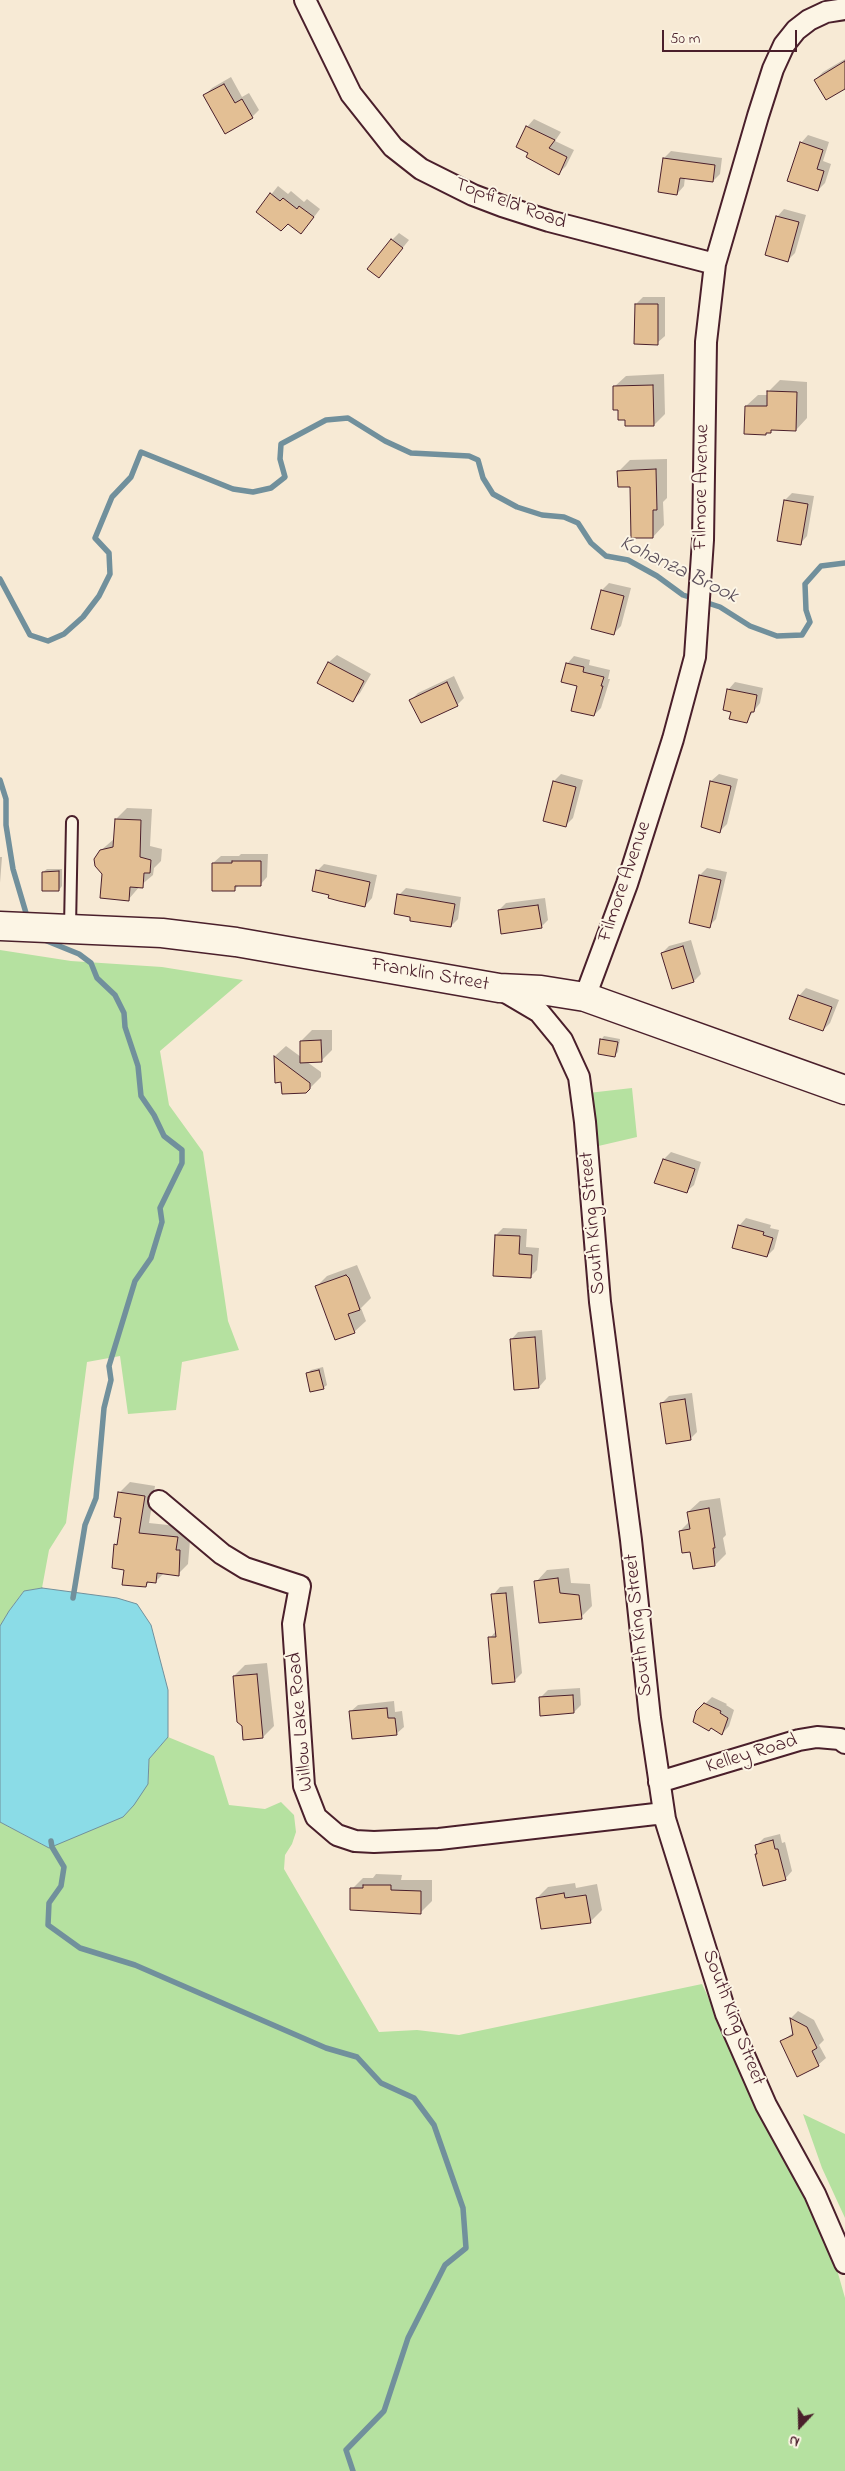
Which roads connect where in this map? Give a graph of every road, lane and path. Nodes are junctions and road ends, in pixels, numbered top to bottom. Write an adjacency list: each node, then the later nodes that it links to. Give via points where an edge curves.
1 (305, 0): 3 (street, Topfield Road, via 351,94 393,147 422,169 502,206)
2 (845, 8): 3 (street, Filmore Avenue, via 809,20 784,45 758,116)
3 (716, 264): 8 (street, Filmore Avenue, via 706,342 695,657 674,739 627,884)
4 (72, 822): 6 (lane)
5 (0, 926): 6 (main road, Franklin Street)
6 (70, 928): 7 (main road, Franklin Street, via 162,933 236,942)
7 (498, 988): 8 (main road, Franklin Street); 12 (street, South King Street, via 539,1012 562,1040 579,1077 600,1302)
8 (585, 997): 9 (main road, Franklin Street)
9 (845, 1090)
10 (159, 1501): 13 (street, Willow Lake Road, via 222,1554 245,1568 300,1586 294,1624 304,1786 316,1817 337,1835 355,1841 374,1842 439,1839)
11 (845, 1743): 12 (street, Kelley Road, via 840,1739 817,1737 799,1740)
12 (659, 1782): 13 (street, South King Street)
13 (664, 1813): 14 (street, South King Street, via 726,2014 766,2105 815,2194)
14 (845, 2263)

